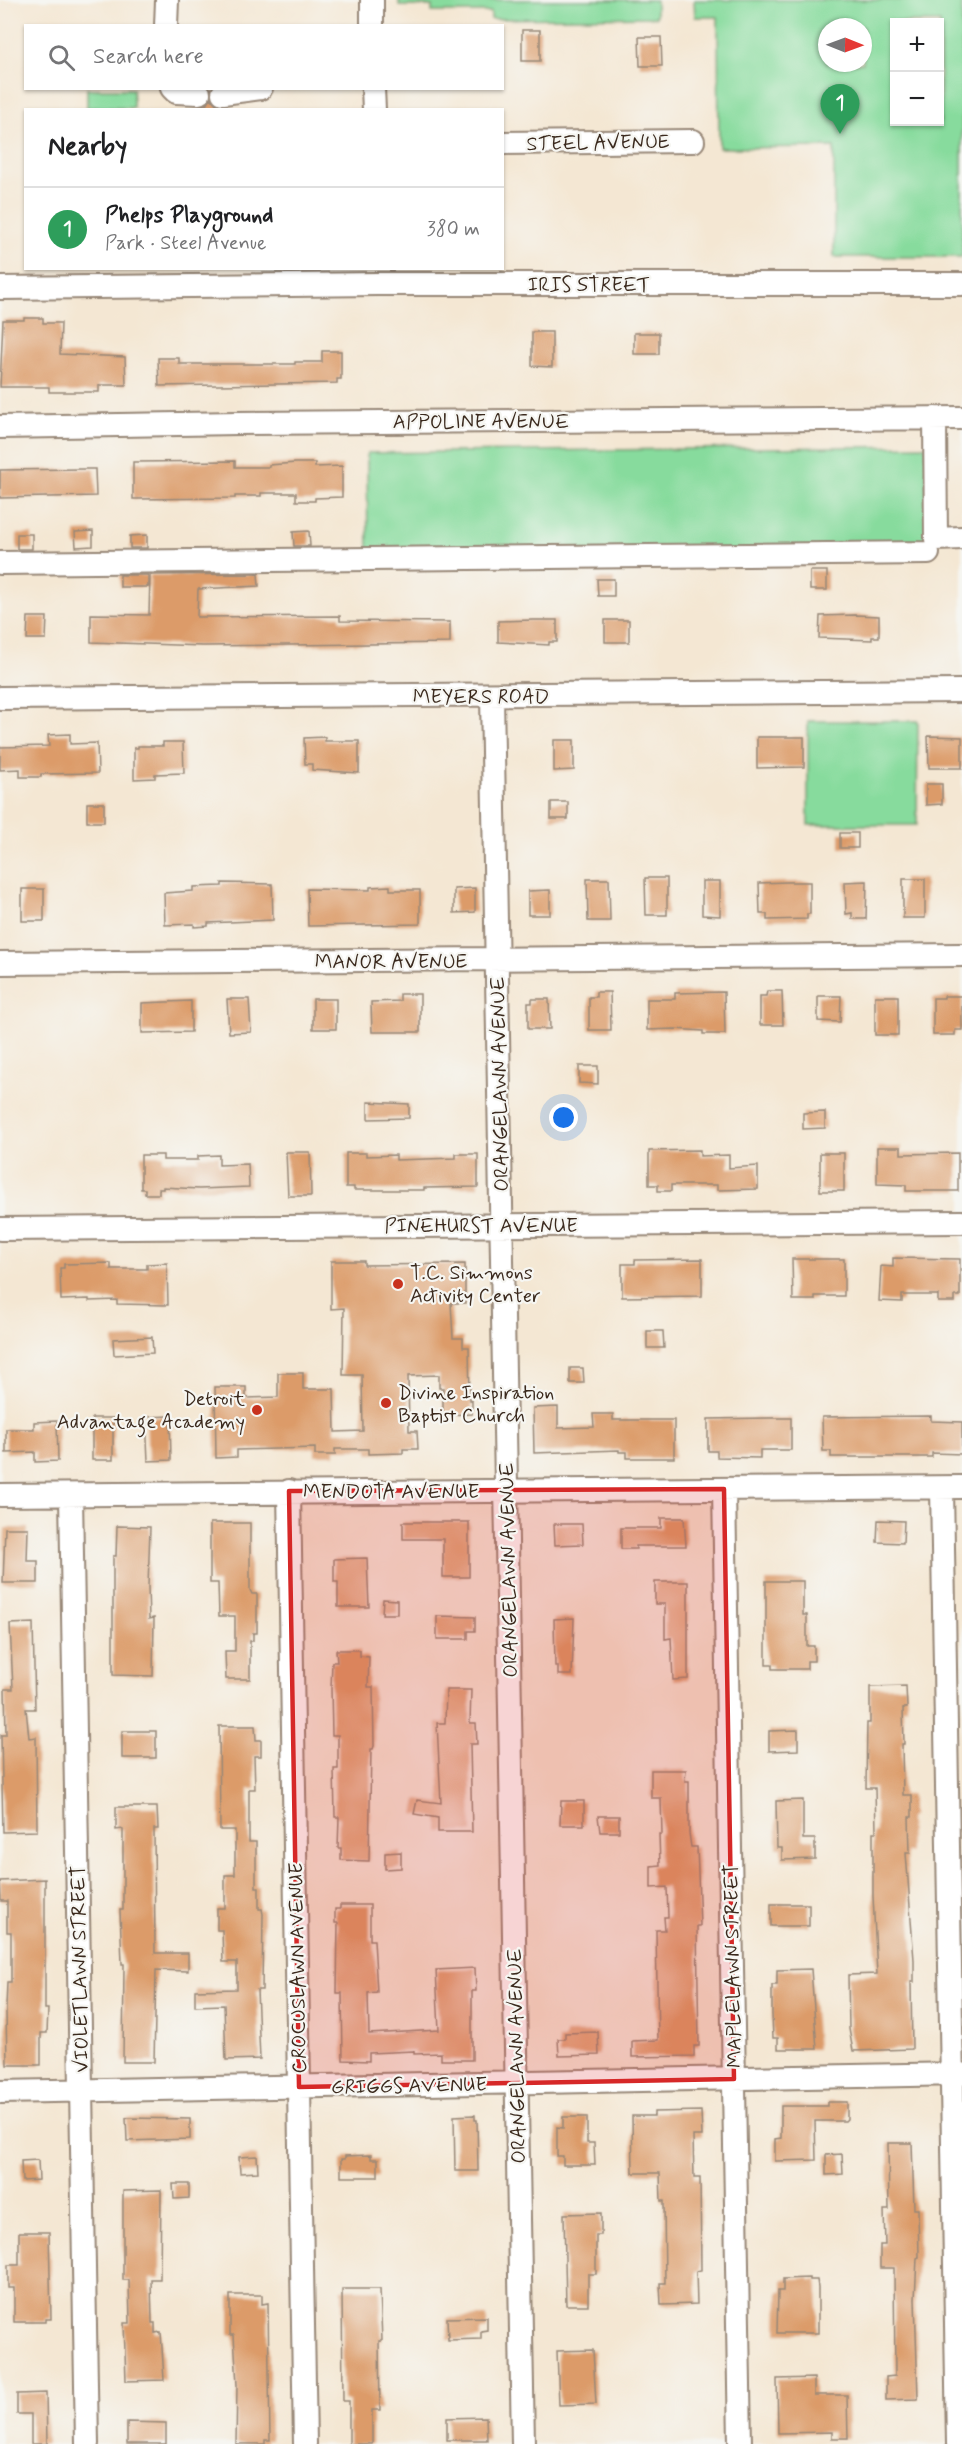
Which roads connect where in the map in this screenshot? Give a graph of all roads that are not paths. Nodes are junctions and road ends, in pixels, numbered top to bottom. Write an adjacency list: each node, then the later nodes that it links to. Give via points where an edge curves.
1 (166, 0): 3 (street)
2 (372, 0): 4 (street)
3 (166, 24)
4 (372, 24)
5 (174, 90): 8 (street)
6 (246, 90): 9 (street)
7 (373, 90): 10 (street)
8 (199, 93)
9 (224, 93)
10 (374, 108)
11 (693, 141): 12 (street, STEEL AVENUE)
12 (504, 143)
13 (377, 276): 14 (street, IRIS STREET); 15 (street, IRIS STREET)
14 (962, 284)
15 (0, 288)
16 (935, 418): 17 (street, APPOLINE AVENUE); 18 (street, APPOLINE AVENUE); 19 (street, via 936,539)
17 (962, 418)
18 (0, 427)
19 (962, 538)
20 (928, 553): 21 (street)
21 (0, 563)
22 (962, 690): 23 (street, MEYERS ROAD)
23 (492, 696): 24 (street, MEYERS ROAD); 26 (street, ORANGELAWN AVENUE)
24 (0, 698)
25 (962, 955): 26 (street, MANOR AVENUE)
26 (497, 960): 27 (street, MANOR AVENUE); 29 (street, ORANGELAWN AVENUE)
27 (0, 963)
28 (962, 1222): 29 (street, PINEHURST AVENUE)
29 (502, 1225): 30 (street, PINEHURST AVENUE); 33 (street, ORANGELAWN AVENUE)
30 (0, 1229)
31 (952, 1487): 32 (street, MENDOTA AVENUE); 37 (street)
32 (724, 1489): 33 (street, MENDOTA AVENUE); 38 (street, MAPLELAWN STREET)
33 (507, 1490): 34 (street, MENDOTA AVENUE); 39 (street, ORANGELAWN AVENUE)
34 (289, 1491): 36 (street, MENDOTA AVENUE); 40 (street, CROCUSLAWN AVENUE)
35 (0, 1495): 36 (street, MENDOTA AVENUE)
36 (71, 1495): 41 (street, VIOLETLAWN STREET)
37 (957, 2074): 38 (street, GRIGGS AVENUE); 47 (street)
38 (734, 2079): 39 (street, GRIGGS AVENUE); 46 (street, MAPLELAWN STREET)
39 (517, 2083): 40 (street, GRIGGS AVENUE); 45 (street, ORANGELAWN AVENUE)
40 (299, 2087): 41 (street, GRIGGS AVENUE); 44 (street, CROCUSLAWN AVENUE)
41 (81, 2091): 42 (street, GRIGGS AVENUE); 43 (street, VIOLETLAWN STREET)
42 (0, 2092)
43 (87, 2444)
44 (305, 2444)
45 (523, 2444)
46 (740, 2444)
47 (958, 2444)

